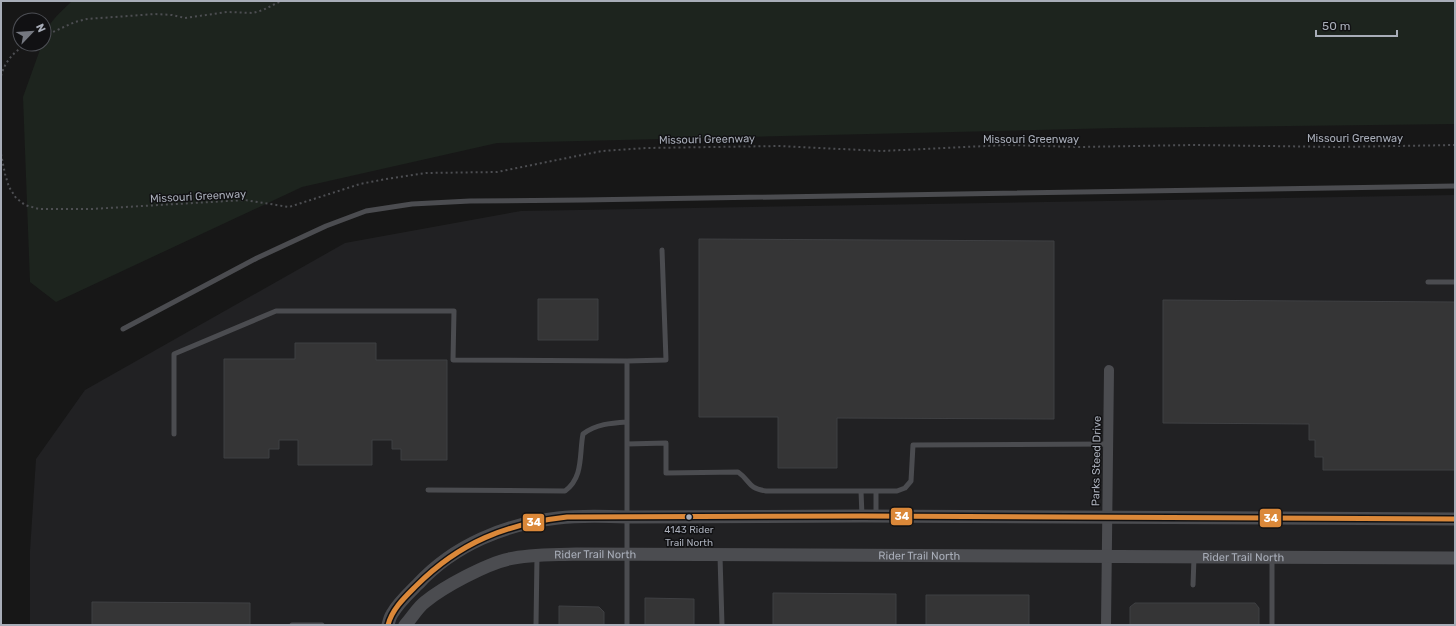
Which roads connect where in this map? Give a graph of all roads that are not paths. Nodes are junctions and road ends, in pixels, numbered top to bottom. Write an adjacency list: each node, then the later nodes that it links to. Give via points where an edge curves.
1 (1455, 186): 5 (lane, via 412,204 366,211 326,226 257,258)
2 (662, 250): 6 (lane, via 666,360)
3 (1428, 282): 4 (lane)
4 (1455, 282)
5 (123, 329)
6 (627, 361): 8 (lane); 9 (lane, via 453,360 454,311 276,310 174,354)
7 (1109, 370): 11 (street, Parks Steed Drive)
8 (627, 422): 10 (lane); 12 (lane, via 606,423 583,434 578,473 575,482 565,491)
9 (174, 434)
10 (627, 444): 13 (lane, via 666,443 666,473 738,472 753,488 766,492); 17 (lane)
11 (1109, 444): 14 (lane, via 913,445 911,481 905,488 897,491); 18 (street, Parks Steed Drive)
12 (428, 490)
13 (861, 492): 14 (lane); 15 (lane)
14 (876, 492): 16 (lane)
15 (862, 516): 16 (street); 17 (street)
16 (876, 516): 18 (street)
17 (628, 517): 20 (lane); 28 (street, via 593,516 528,522 479,539 453,553 430,571 392,614)
18 (1108, 517): 19 (street); 23 (street, Parks Steed Drive)
19 (1455, 519)
20 (627, 554): 21 (street, Rider Trail North); 22 (street, Rider Trail North); 33 (lane)
21 (537, 555): 31 (street, Rider Trail North, via 508,559 474,572 424,602); 32 (lane)
22 (720, 555): 23 (street, Rider Trail North); 34 (lane)
23 (1107, 557): 24 (street, Rider Trail North); 35 (street, Parks Steed Drive)
24 (1194, 557): 25 (street, Rider Trail North); 27 (lane)
25 (1272, 558): 26 (street, Rider Trail North); 36 (lane)
26 (1455, 558)
27 (1194, 585)
28 (388, 624)
29 (292, 625): 30 (lane)
30 (322, 625)
31 (405, 625)
32 (536, 625)
33 (627, 625)
34 (722, 625)
35 (1106, 625)
36 (1272, 625)

